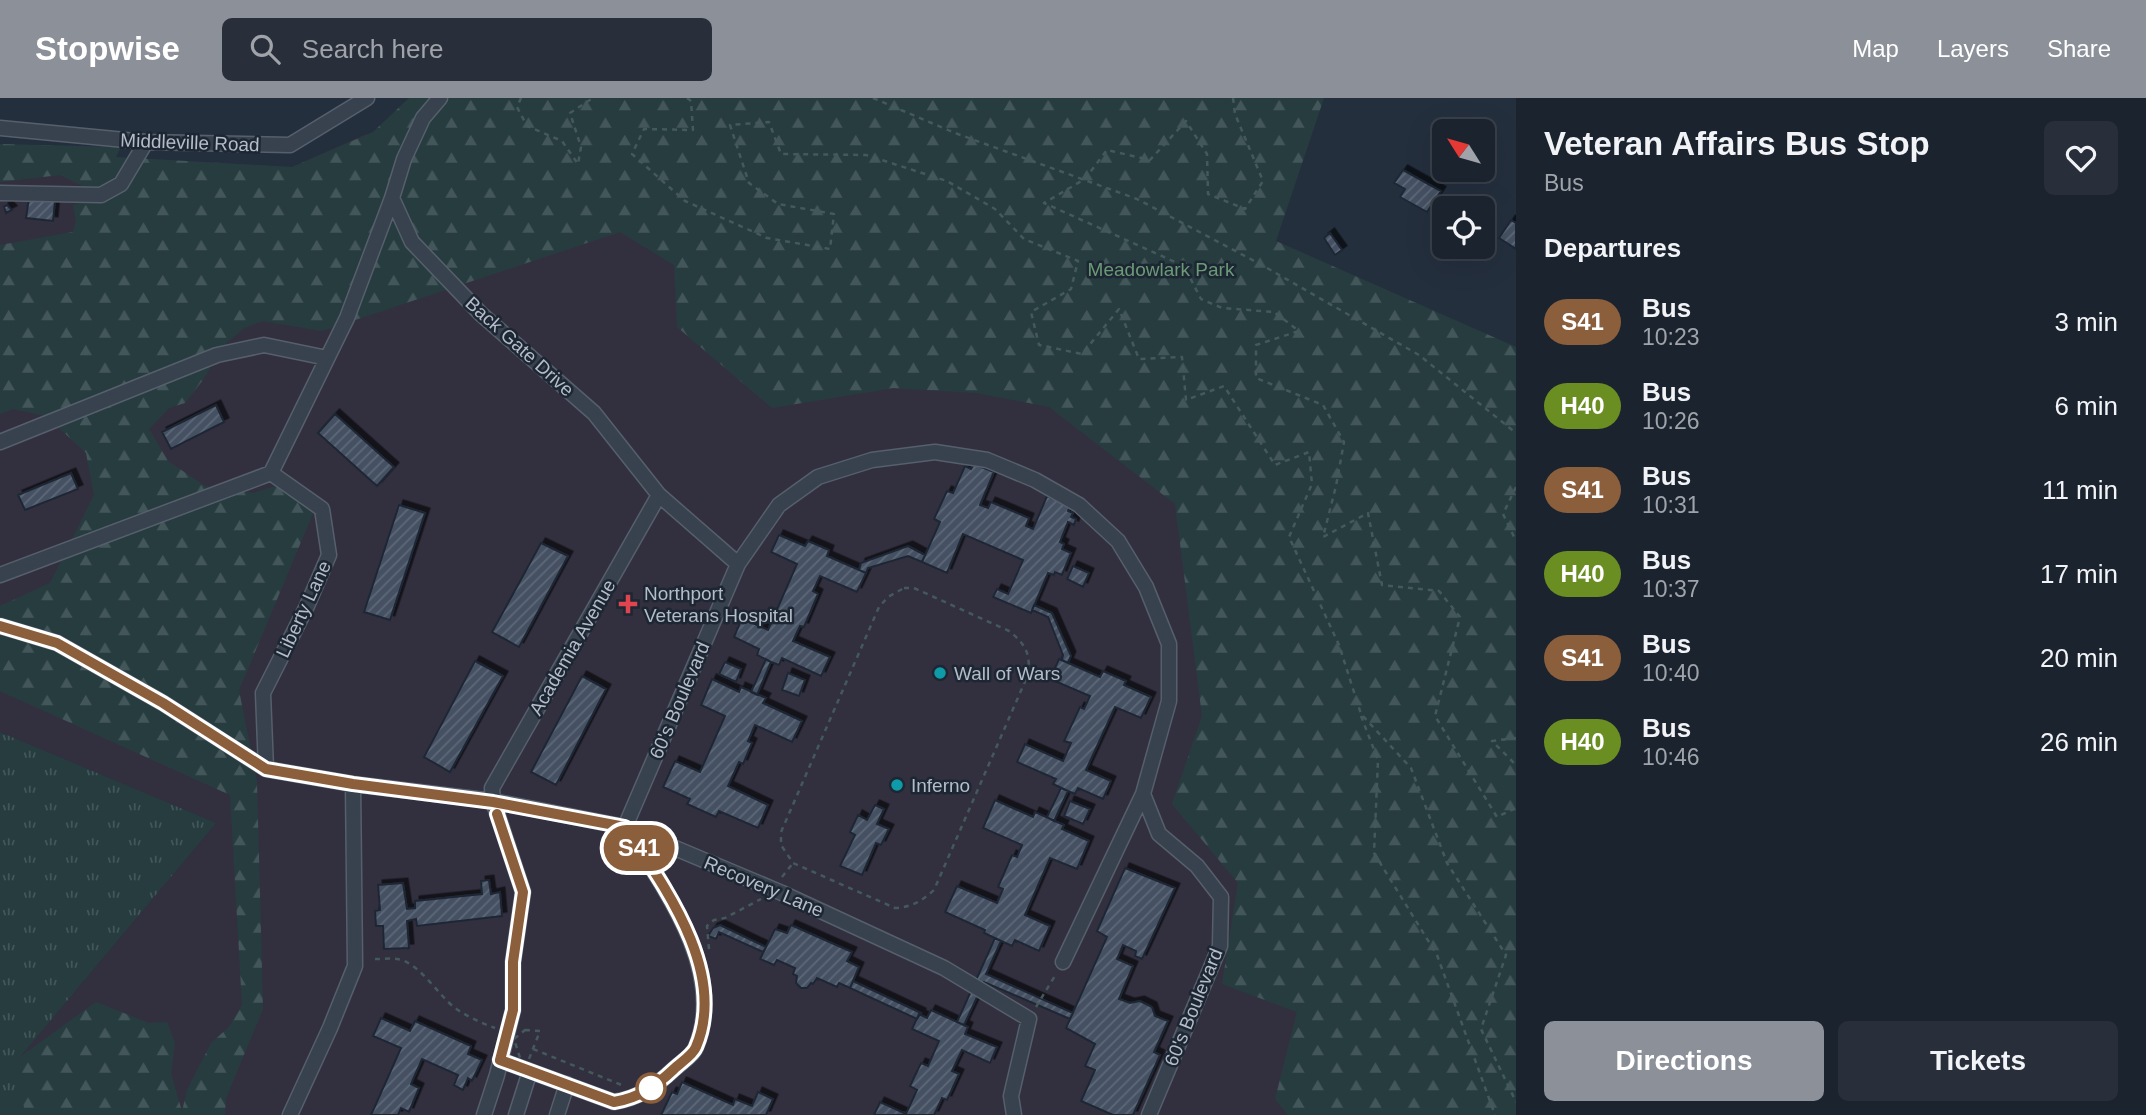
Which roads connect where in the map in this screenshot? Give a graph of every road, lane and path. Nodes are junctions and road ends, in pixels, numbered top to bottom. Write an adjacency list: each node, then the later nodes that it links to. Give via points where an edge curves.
1 (368, 98): 9 (street, Middleville Road, via 290,145)
2 (440, 98): 12 (street, via 424,118 404,159)
3 (521, 98): 4 (path, via 517,107 527,126 562,141 578,164 581,147 570,113)
4 (593, 98)
5 (687, 98): 23 (path, via 693,130 644,129 632,154 685,201 767,238 830,250 834,214 778,204 749,183 730,125 769,122 781,154 866,155 947,181 995,209 1024,239 1078,261 1071,289 1031,312 1038,345 1082,354 1119,309 1139,359 1182,357 1186,400 1224,386 1275,465 1309,452 1312,484 1289,537 1339,645)
6 (873, 98): 10 (path)
7 (1233, 98): 10 (path, via 1235,114 1263,181 1245,209 1208,194 1207,153 1186,121 1150,160 1107,150)
8 (0, 128): 9 (street, Middleville Road)
9 (146, 142): 11 (street, via 121,184 101,195)
10 (1085, 179): 14 (path, via 1137,199 1383,333 1419,355); 30 (path, via 1044,203 1184,266 1200,299 1223,308 1274,312 1299,331 1256,345 1256,379 1323,405 1344,442 1323,537 1368,513 1382,585 1440,591 1460,617 1435,716 1497,817)
11 (0, 193)
12 (392, 198): 13 (street); 18 (street, Back Gate Drive, via 412,242 481,314 594,413)
13 (327, 358): 15 (street, via 264,345 217,355); 16 (street)
14 (1516, 433)
15 (0, 442)
16 (271, 473): 21 (street); 26 (street, Liberty Lane, via 321,509 330,555 263,693)
17 (1516, 487): 19 (path, via 1503,514)
18 (659, 495): 20 (street, Back Gate Drive); 29 (street, Academia Avenue, via 492,788)
19 (1516, 541)
20 (738, 564): 28 (street, 60's Boulevard, via 779,505 818,477 872,460 935,452 987,460 1035,480 1079,505 1118,541 1146,587 1168,643 1169,701); 31 (street, 60's Boulevard)
21 (0, 575)
22 (2, 629): 26 (street, via 57,643)
23 (1361, 714): 44 (path, via 1411,768 1447,863 1506,954 1481,1029); 52 (path, via 1378,760 1374,853 1437,955)
24 (1516, 738): 25 (path, via 1492,741)
25 (1516, 765)
26 (266, 769): 27 (street, Recovery Lane)
27 (353, 784): 29 (street, Recovery Lane); 46 (street, via 355,966)
28 (1143, 794): 36 (street); 51 (street, 60's Boulevard, via 1159,834 1197,866 1221,897 1220,946)
29 (493, 802): 31 (street, Recovery Lane); 40 (street, via 523,892 513,962 513,1010)
30 (1516, 808)
31 (625, 827): 33 (street, Recovery Lane); 45 (street, via 667,891 694,946 704,987 703,1019 695,1049 657,1085)
32 (793, 863): 32 (path, via 895,908 922,901 934,890 1027,677 1028,653 1022,641 914,588 888,597 781,832 781,845); 33 (path)
33 (772, 888): 34 (path, via 765,897 707,926); 37 (street, Recovery Lane, via 965,979)
34 (710, 952)
35 (375, 959): 38 (path, via 399,958 420,971 455,1008)
36 (1063, 962): 37 (path)
37 (1029, 1019): 50 (street, via 1011,1096)
38 (498, 1029)
39 (533, 1049): 39 (path, via 527,1064 514,1039 525,1030 540,1031); 43 (path)
40 (500, 1060): 41 (street); 47 (street)
41 (530, 1071): 42 (street); 48 (street)
42 (566, 1084): 45 (street); 49 (street)
43 (625, 1086)
44 (1516, 1102)
45 (612, 1108)
46 (290, 1115)
47 (484, 1115)
48 (516, 1115)
49 (557, 1115)
50 (1014, 1115)
51 (1149, 1115)
52 (1495, 1115)

